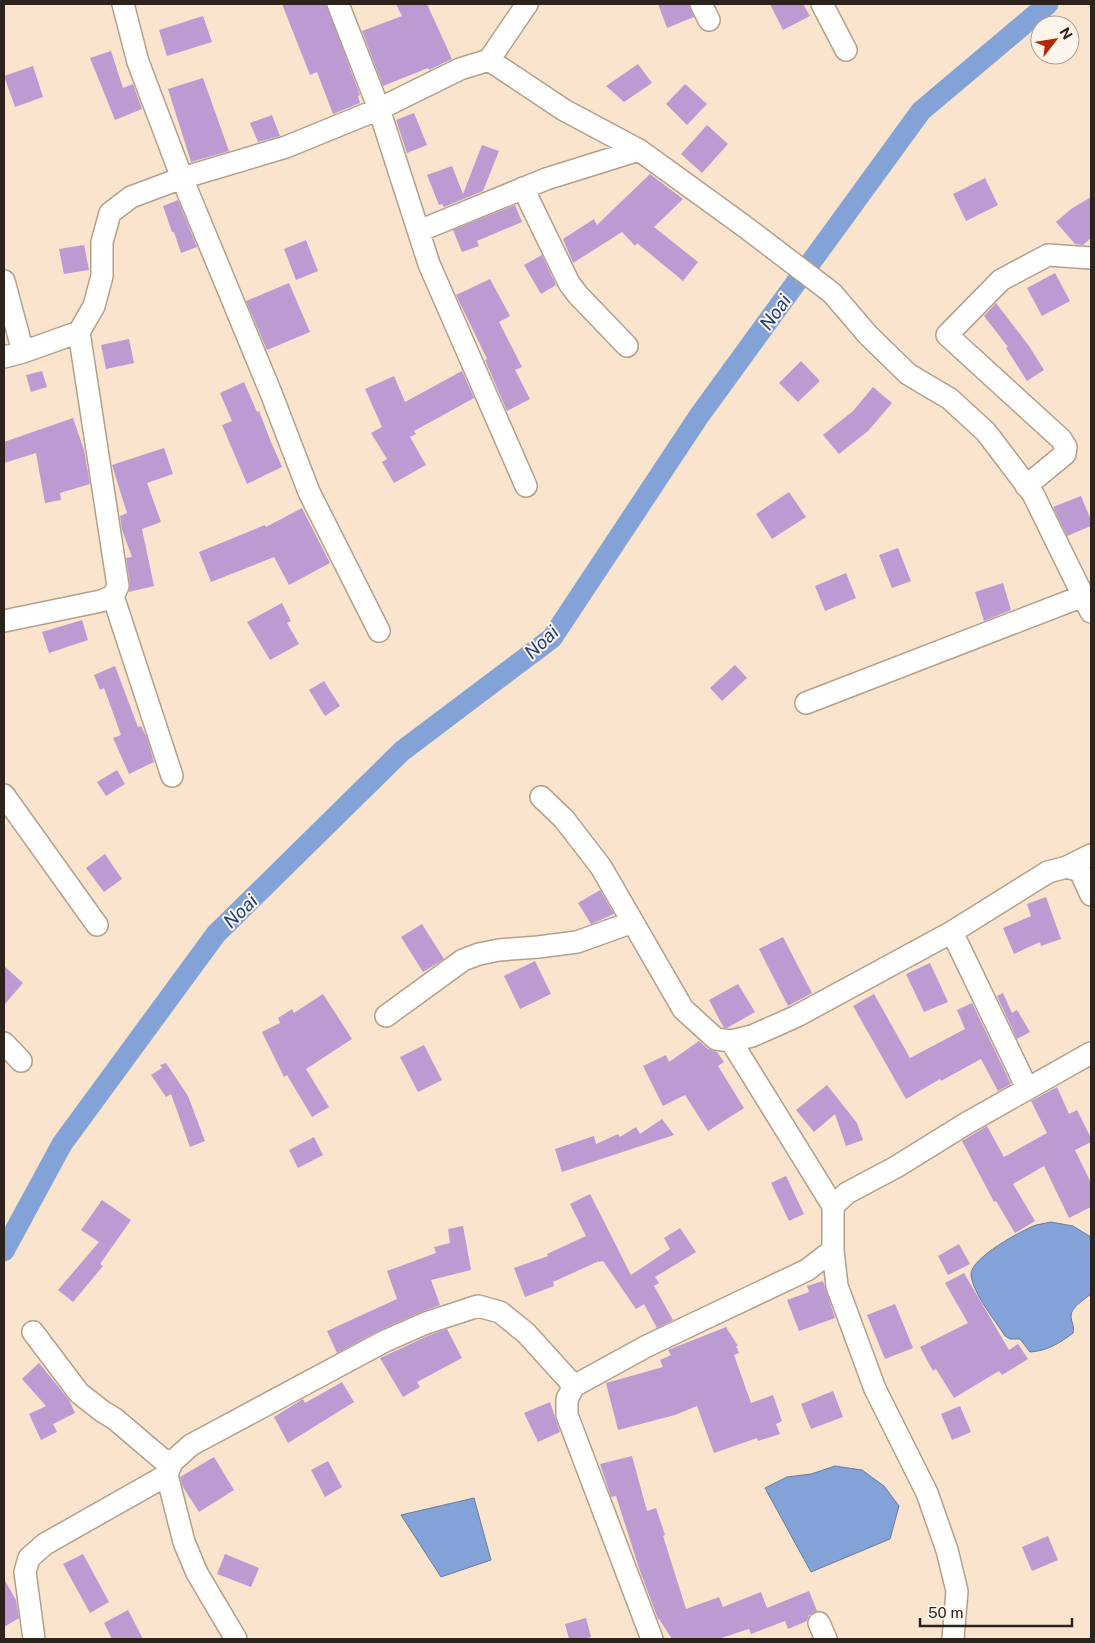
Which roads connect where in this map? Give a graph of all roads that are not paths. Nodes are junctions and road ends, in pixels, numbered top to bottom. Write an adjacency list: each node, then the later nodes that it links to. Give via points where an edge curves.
1 (123, 4): 9 (street, via 138,62)
2 (338, 4): 7 (street)
3 (527, 4): 6 (street)
4 (822, 4): 5 (street)
5 (846, 50)
6 (489, 60): 7 (street, via 460,70); 8 (street, via 564,110)
7 (379, 109): 9 (street, via 286,148); 11 (street)
8 (639, 150): 10 (street); 18 (street, via 832,293 908,374 950,399 986,432)
9 (182, 178): 14 (street, via 131,197 110,214 102,242 102,276 94,306); 22 (street, via 309,492)
10 (524, 188): 11 (street); 15 (street, via 569,283)
11 (419, 231): 17 (street, via 429,264)
12 (1091, 258): 18 (street, via 1048,255 1002,280 947,335 1066,447 1065,454)
13 (4, 281): 16 (street)
14 (79, 332): 16 (street); 19 (street, via 118,586)
15 (627, 346)
16 (13, 355)
17 (526, 486)
18 (1026, 486): 20 (street, via 1033,494)
19 (112, 596): 21 (street); 24 (street)
20 (1087, 604): 23 (street)
21 (4, 621)
22 (379, 631)
23 (806, 703)
24 (172, 776)
25 (4, 795): 31 (street)
26 (541, 797): 30 (street, via 564,819 601,867)
27 (1091, 855): 28 (street)
28 (1067, 867): 29 (street, via 1080,871); 32 (street, via 1048,872)
29 (1091, 895)
30 (632, 922): 33 (street, via 577,942 499,950 463,960); 34 (street, via 683,1008 716,1039)
31 (97, 925)
32 (952, 932): 34 (street, via 795,1017 752,1036); 38 (street)
33 (386, 1016)
34 (731, 1040): 39 (street)
35 (4, 1043): 37 (street)
36 (1091, 1053): 38 (street)
37 (21, 1061)
38 (1027, 1088): 39 (street, via 847,1193)
39 (834, 1206): 40 (street)
40 (833, 1250): 42 (street, via 807,1270 647,1346); 47 (street, via 837,1286 875,1389 926,1493 947,1550 957,1591)
41 (33, 1332): 43 (street, via 79,1393 115,1419 162,1459)
42 (574, 1386): 43 (street, via 526,1333 500,1312 478,1306 385,1341 191,1446); 46 (street, via 566,1399 567,1415)
43 (169, 1469): 44 (street, via 45,1544 29,1558 25,1572); 45 (street, via 184,1542 197,1573)
44 (34, 1639)
45 (236, 1639)
46 (652, 1639)
47 (953, 1639)

